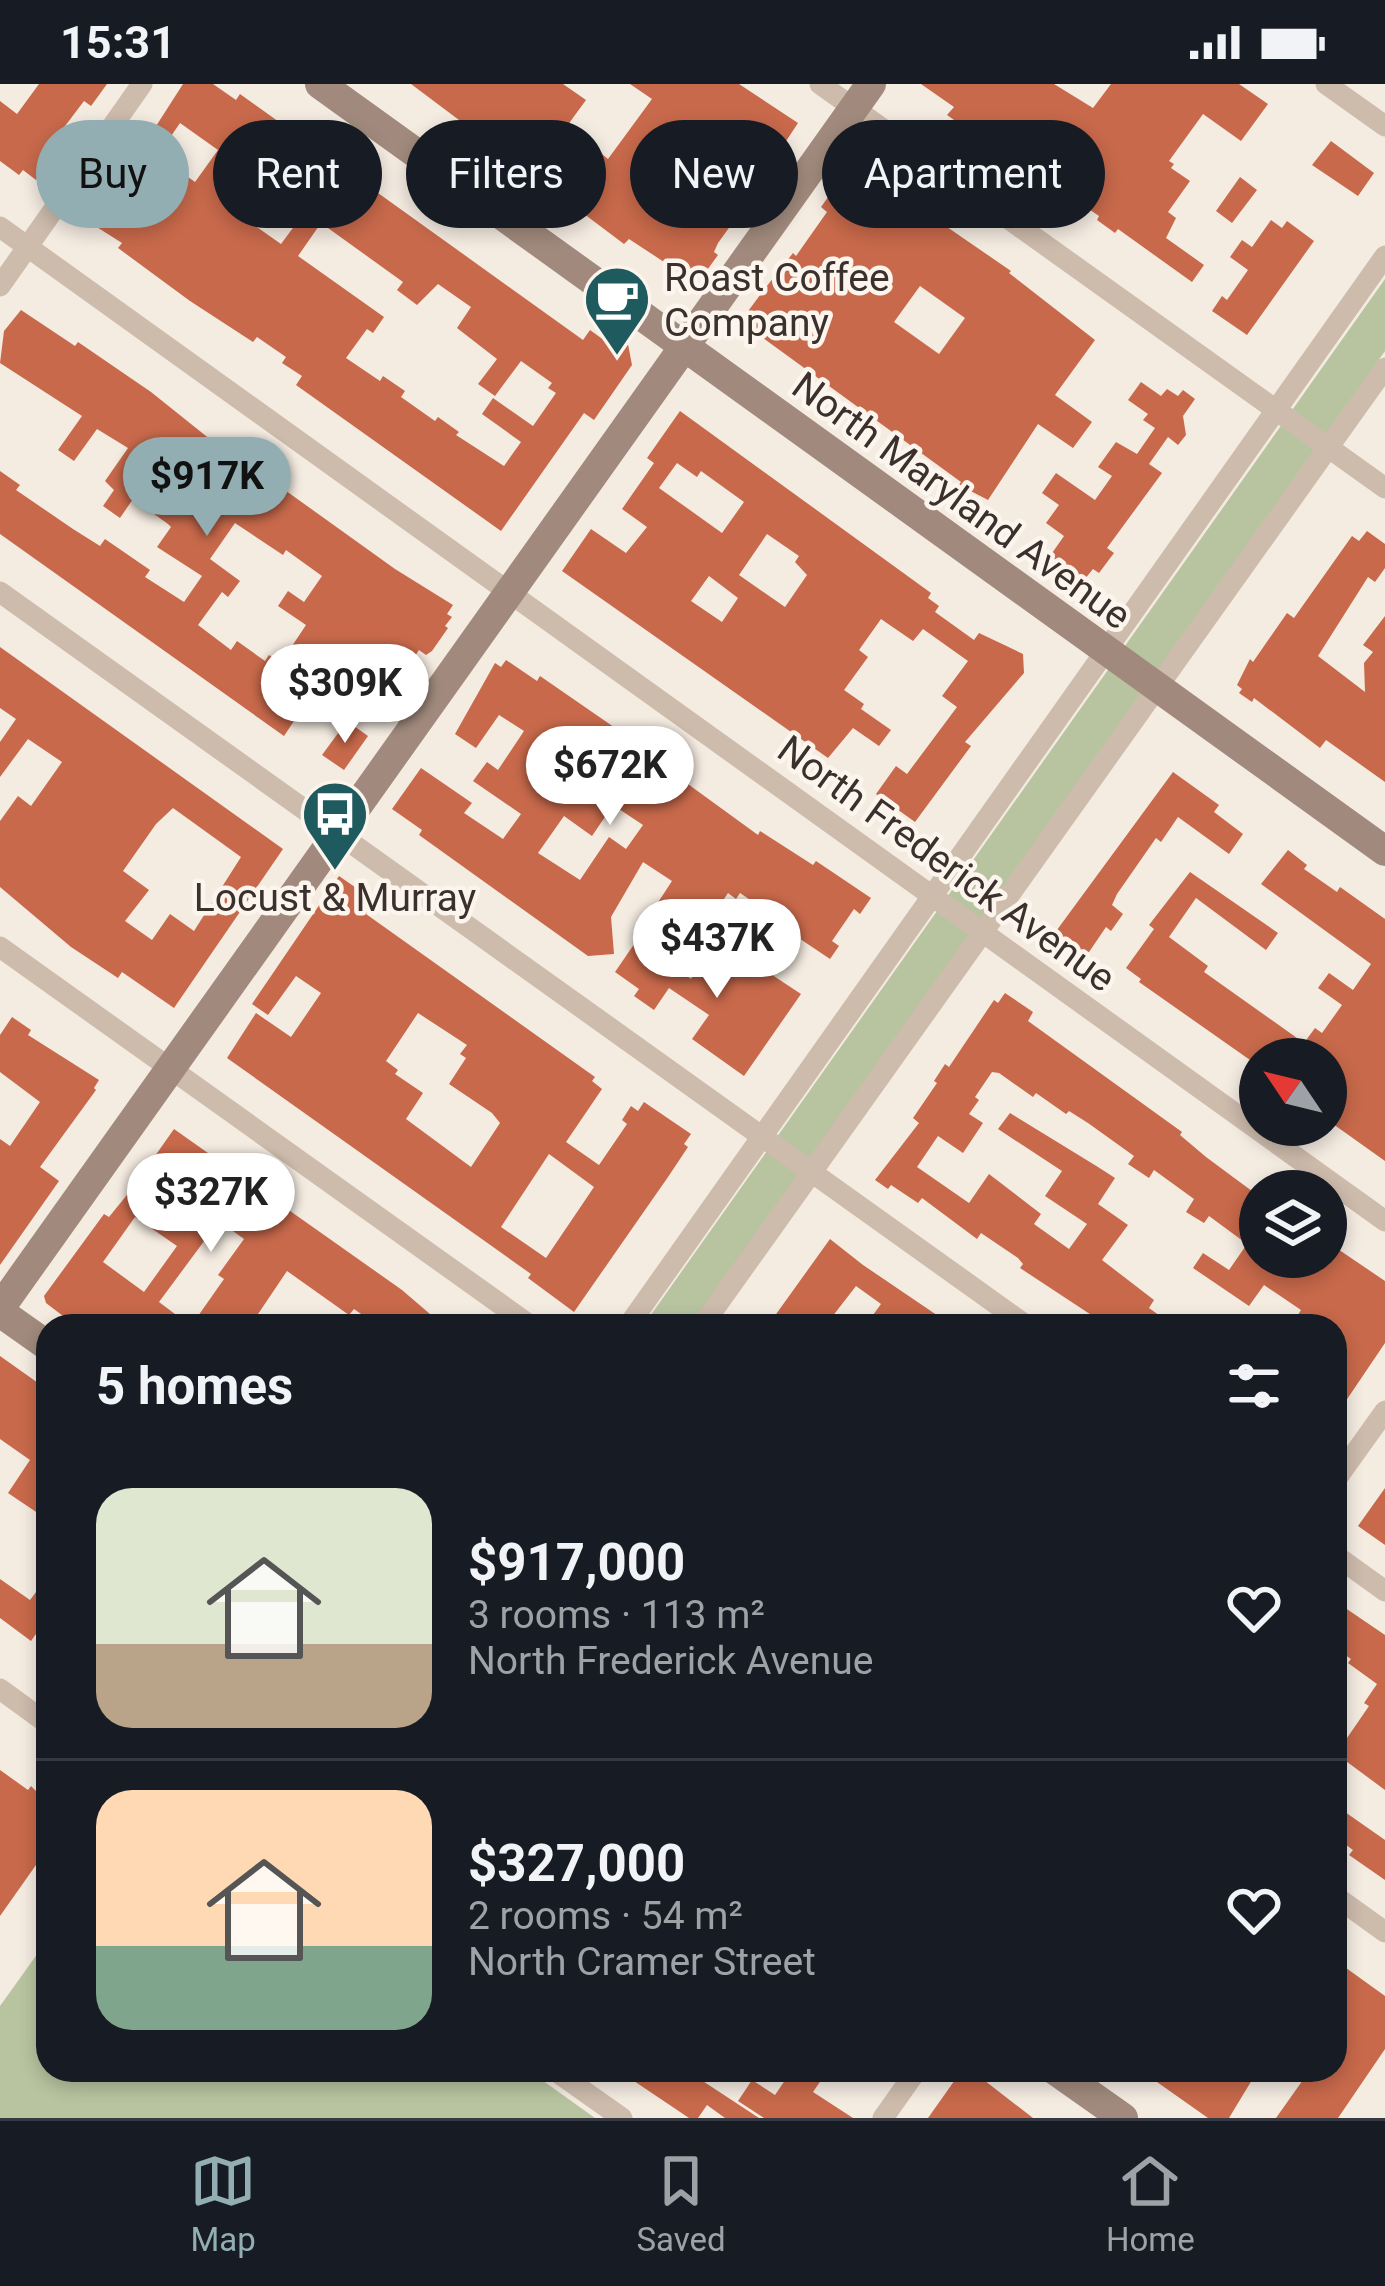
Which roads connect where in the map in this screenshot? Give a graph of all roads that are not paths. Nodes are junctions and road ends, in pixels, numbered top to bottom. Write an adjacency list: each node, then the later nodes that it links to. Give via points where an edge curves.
1 (142, 84): 8 (street)
2 (320, 84): 11 (main road, North Maryland Avenue)
3 (820, 84): 5 (street)
4 (1326, 84): 6 (street)
5 (863, 96): 11 (main road); 13 (street)
6 (1385, 126)
7 (0, 227): 8 (street, North Frederick Avenue)
8 (28, 248): 10 (street); 17 (street, North Frederick Avenue)
9 (1385, 256): 13 (street)
10 (0, 286)
11 (683, 348): 17 (main road); 18 (main road, North Maryland Avenue)
12 (1385, 368): 14 (street)
13 (1276, 411): 14 (street); 18 (street)
14 (1328, 448): 15 (street); 19 (street)
15 (1385, 488)
16 (0, 592): 20 (street)
17 (510, 592): 20 (main road); 22 (street, North Frederick Avenue)
18 (1106, 651): 19 (main road, North Maryland Avenue); 22 (street)
19 (1157, 688): 21 (main road, North Maryland Avenue); 23 (street)
20 (337, 835): 25 (main road); 26 (street)
21 (1385, 851)
22 (932, 897): 23 (street, North Frederick Avenue); 26 (street)
23 (982, 934): 27 (street); 28 (street, North Frederick Avenue)
24 (0, 947): 25 (street)
25 (171, 1068): 29 (main road); 30 (street)
26 (761, 1138): 27 (street); 31 (street)
27 (811, 1173): 32 (street); 33 (street)
28 (1385, 1221)
29 (0, 1310): 34 (main road)
30 (514, 1314)
31 (636, 1314)
32 (711, 1314)
33 (1010, 1314)
34 (36, 1337)
35 (1385, 1411): 36 (street)
36 (1347, 1464)
37 (1347, 1564): 38 (street)
38 (1385, 1591)
39 (0, 1689): 40 (street)
40 (36, 1715)
41 (1347, 1905): 42 (street)
42 (1385, 1932)
43 (571, 2082): 46 (street)
44 (908, 2082): 47 (street)
45 (1072, 2082): 48 (main road)
46 (622, 2118)
47 (883, 2118)
48 (1123, 2118)

